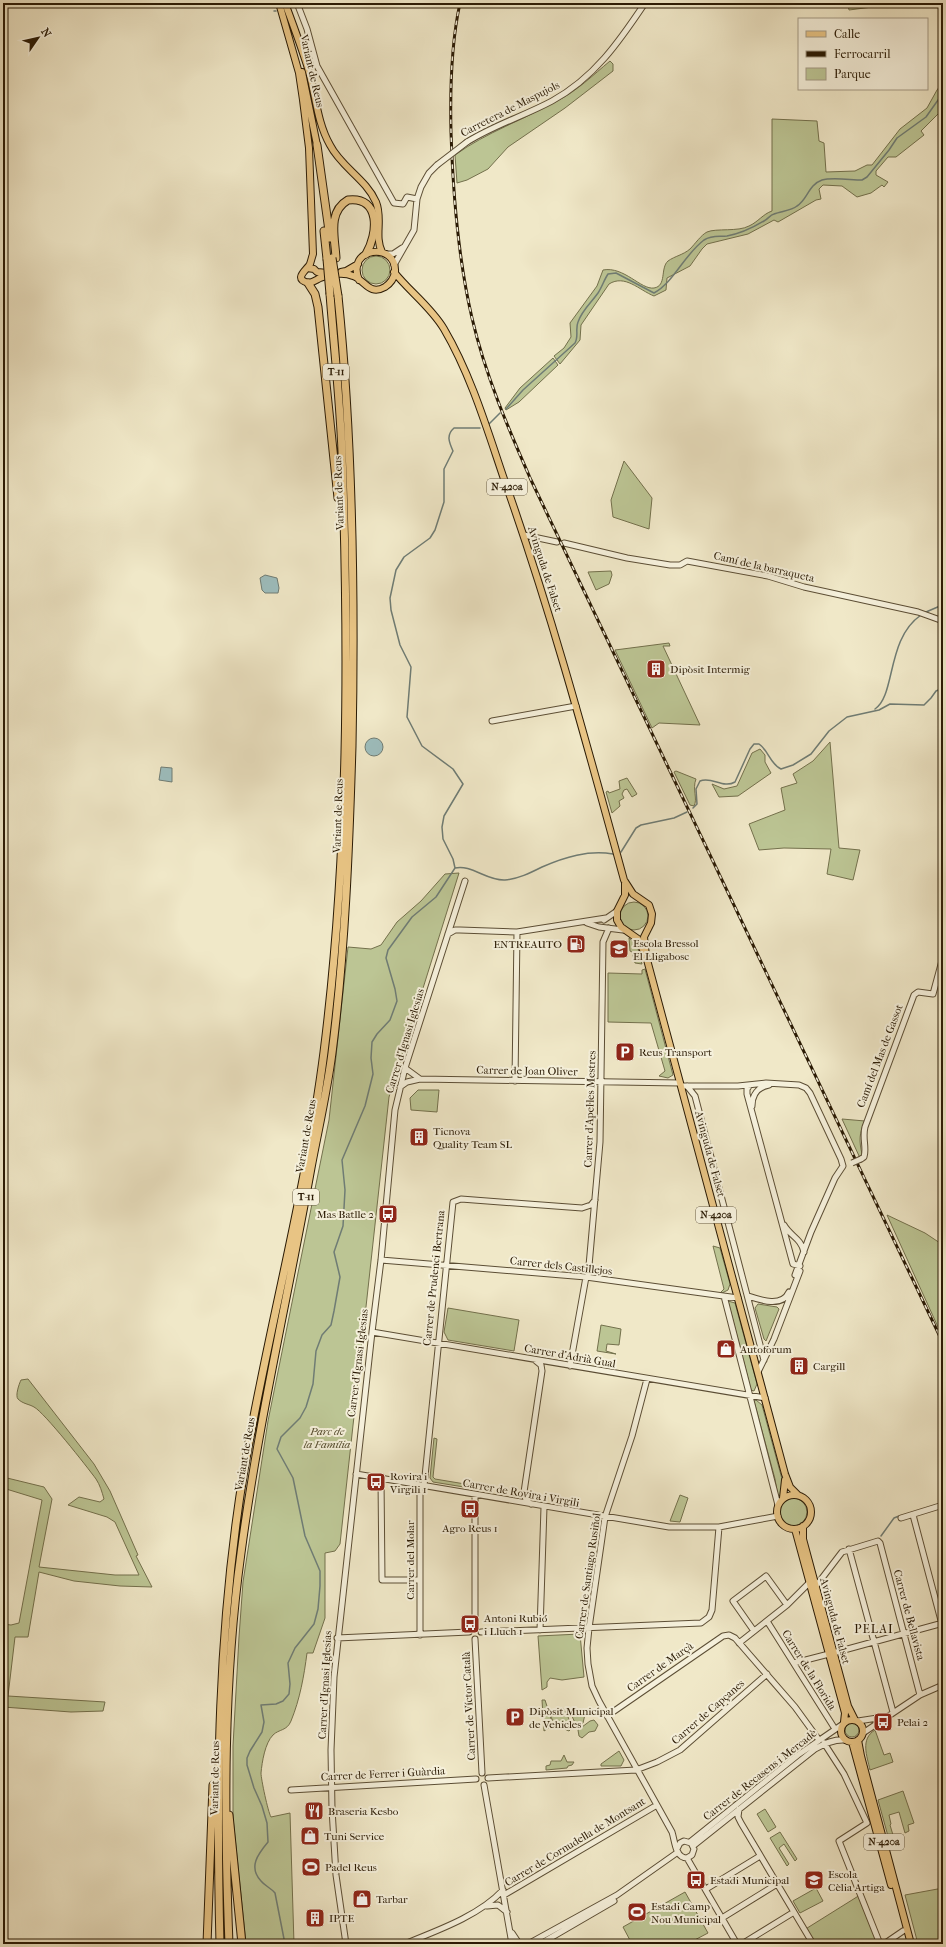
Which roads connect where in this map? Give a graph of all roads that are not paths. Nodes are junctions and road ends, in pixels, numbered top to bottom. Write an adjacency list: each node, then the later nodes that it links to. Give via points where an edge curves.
1 (282, 3): 4 (main road, Variant de Reus / T-11, via 294,39); 7 (main road, via 310,76 327,138 336,154 369,190 377,203 380,218 377,240); 11 (main road, via 299,73 309,148 313,254)
2 (297, 3): 5 (street, via 317,66 366,151 384,188 394,203 403,204 407,197)
3 (645, 3): 5 (street, Carretera de Maspujols, bridge, via 608,56 580,83 553,100 467,142 437,165 425,178)
4 (317, 145): 9 (highway, T-11)
5 (417, 200): 6 (street, Carretera de Maspujols, via 415,226)
6 (408, 243): 7 (street, via 397,252); 12 (street, Carretera de Maspujols, via 396,260)
7 (384, 253): 8 (main road, via 374,251); 12 (main road, via 391,259)
8 (366, 254): 9 (highway, via 373,238 373,214 369,206 362,201 348,200 340,205 334,216); 10 (main road)
9 (332, 258): 19 (highway, T-11, bridge)
10 (358, 264): 13 (main road, via 346,271 323,274); 15 (main road)
11 (307, 268): 13 (main road); 16 (main road, via 301,275)
12 (394, 269): 17 (main road); 18 (main road, Avinguda de Falset / N-420a)
13 (317, 272): 14 (main road)
14 (316, 280): 15 (main road, via 324,276 345,274); 16 (main road)
15 (359, 280): 17 (main road, via 373,289)
16 (308, 283): 21 (highway, via 315,294 318,307)
17 (389, 283): 18 (main road)
18 (404, 285): 22 (main road, Avinguda de Falset / N-420a, via 436,316 453,346 477,402)
19 (334, 295): 20 (highway, T-11); 20 (highway, T-11, via 339,313)
20 (345, 448): 21 (highway, Variant de Reus / T-11); 135 (highway, Variant de Reus / T-11, via 353,561 353,686 350,820 340,972 332,1056 272,1365 242,1541)
21 (343, 532): 132 (highway, Variant de Reus / T-11, via 344,761 337,908 327,1028 311,1134 244,1471 232,1557 220,1686)
22 (524, 535): 23 (street); 26 (main road, Avinguda de Falset / N-420a)
23 (557, 542)
24 (564, 543): 25 (street, Camí de la barraqueta, via 670,565 680,565 687,561 768,576 804,587 918,612)
25 (943, 621)
26 (576, 706): 27 (street); 28 (main road, Avinguda de Falset / N-420a)
27 (492, 721)
28 (624, 880): 30 (main road, N-420a); 31 (main road, N-420a, via 625,895)
29 (465, 881): 41 (street, Carrer d'Ignasi Iglesias)
30 (640, 899): 31 (main road, via 630,899); 37 (main road, N-420a, via 649,905 652,914)
31 (622, 903): 32 (main road, N-420a)
32 (617, 911): 33 (street); 38 (main road, via 617,920)
33 (606, 918): 34 (street); 35 (street)
34 (586, 922): 35 (street); 39 (street)
35 (599, 927): 36 (street); 42 (street, Carrer d'Apel·les Mestres)
36 (609, 928): 38 (street); 42 (street, Carrer d'Apel·les Mestres)
37 (647, 929): 40 (main road); 43 (main road, N-420a, via 644,941)
38 (623, 930): 40 (main road, N-420a)
39 (517, 932): 41 (street, via 460,930); 47 (street)
40 (630, 933): 43 (main road, N-420a, via 638,939)
41 (448, 934): 45 (street, Carrer d'Ignasi Iglesias)
42 (603, 942): 48 (street, Carrer d'Apel·les Mestres)
43 (646, 956): 51 (main road, Avinguda de Falset / N-420a)
44 (943, 957): 55 (street, Camí del Mas de Gassot, bridge, via 933,994 918,992 914,995 865,1126 862,1138 866,1153 861,1159)
45 (406, 1068): 46 (street); 52 (street, Carrer d'Ignasi Iglesias)
46 (420, 1079): 47 (street, Carrer de Joan Oliver); 52 (street, Carrer de Joan Oliver, via 407,1082)
47 (515, 1080): 48 (street, Carrer de Joan Oliver)
48 (601, 1082): 51 (street, Carrer de Joan Oliver); 56 (street, Carrer d'Apel·les Mestres, via 600,1142)
49 (750, 1084): 50 (street, Carrer de Joan Oliver); 51 (street, Carrer de Joan Oliver); 53 (street, via 756,1088); 54 (street, via 746,1091)
50 (772, 1084): 53 (street, via 762,1087); 55 (street, Carrer de Joan Oliver, via 799,1085 809,1092 841,1159)
51 (683, 1085): 69 (street, Avinguda de Falset, via 693,1091 695,1096); 70 (main road, Avinguda de Falset / N-420a)
52 (400, 1087): 64 (street, Carrer d'Ignasi Iglesias, via 395,1110)
53 (755, 1093): 54 (street)
54 (752, 1111): 59 (street)
55 (841, 1169): 58 (street)
56 (595, 1200): 57 (street, via 591,1205); 60 (street, Carrer d'Apel·les Mestres)
57 (582, 1208): 60 (street, via 590,1212); 65 (street, Carrer de Prudenci Bertrana, via 456,1199 452,1207)
58 (819, 1216): 61 (street); 66 (street)
59 (780, 1217): 62 (street, via 787,1230); 66 (street)
60 (593, 1219): 67 (street, Carrer d'Apel·les Mestres)
61 (811, 1232): 62 (street, via 805,1237); 63 (street)
62 (796, 1237): 63 (street)
63 (804, 1252): 66 (street)
64 (381, 1260): 65 (street, Carrer dels Castillejos); 72 (street, Carrer d'Ignasi Iglesias)
65 (447, 1265): 67 (street, Carrer dels Castillejos); 73 (street, Carrer de Prudenci Bertrana)
66 (799, 1265): 71 (street, via 786,1297); 75 (street, via 789,1301)
67 (587, 1277): 68 (street, Carrer dels Castillejos); 77 (street, Carrer d'Apel·les Mestres)
68 (724, 1296): 70 (street, Carrer dels Castillejos); 81 (street)
69 (748, 1296): 71 (street); 75 (street, Avinguda de Falset)
70 (738, 1298): 79 (main road, Avinguda de Falset / N-420a)
71 (776, 1302): 75 (street, via 781,1305 782,1310)
72 (372, 1332): 73 (street, Carrer d'Adrià Gual); 83 (street, Carrer d'Ignasi Iglesias)
73 (438, 1343): 74 (street, Carrer d'Adrià Gual); 86 (street, Carrer de Prudenci Bertrana)
74 (535, 1360): 76 (street, Carrer d'Adrià Gual); 78 (street, via 541,1365)
75 (764, 1360): 79 (street)
76 (552, 1363): 77 (street, Carrer d'Adrià Gual); 78 (street)
77 (570, 1366): 80 (street, Carrer d'Adrià Gual)
78 (542, 1372): 87 (street)
79 (758, 1372): 82 (main road, Avinguda de Falset / N-420a)
80 (647, 1379): 81 (street, Carrer d'Adrià Gual); 98 (street, Carrer de Santiago Rusiñol, via 630,1443)
81 (750, 1396): 82 (street, Carrer d'Adrià Gual); 93 (street)
82 (765, 1398): 84 (main road, Avinguda de Falset / N-420a)
83 (356, 1474): 85 (street, Carrer de Rovira i Virgili); 118 (street, Carrer d'Ignasi Iglesias)
84 (785, 1474): 89 (main road, Avinguda de Falset / N-420a, via 790,1487); 90 (main road, Avinguda de Falset / N-420a)
85 (381, 1479): 86 (street, Carrer de Rovira i Virgili); 104 (street, via 382,1580)
86 (422, 1486): 88 (street, Carrer de Rovira i Virgili); 104 (street, Carrer del Molar)
87 (524, 1492): 91 (street); 92 (street, via 526,1500)
88 (475, 1495): 91 (street, Carrer de Rovira i Virgili); 110 (street)
89 (798, 1495): 90 (main road); 100 (main road, N-420a, via 806,1501 810,1512)
90 (783, 1498): 93 (main road, N-420a)
91 (510, 1501): 92 (street, Carrer de Rovira i Virgili)
92 (535, 1505): 95 (street, Carrer de Rovira i Virgili)
93 (778, 1505): 97 (main road)
94 (943, 1505): 96 (street)
95 (544, 1507): 98 (street, Carrer de Rovira i Virgili); 112 (street)
96 (913, 1515): 99 (street); 109 (street)
97 (778, 1516): 101 (street, Carrer de Rovira i Virgili); 102 (main road, via 783,1525)
98 (605, 1517): 101 (street, Carrer de Rovira i Virgili, via 670,1527); 111 (street, Carrer de Santiago Rusiñol)
99 (901, 1518)
100 (803, 1526): 102 (main road); 106 (main road, Avinguda de Falset / N-420a, via 803,1539)
101 (719, 1527): 111 (street, via 713,1604 711,1614 704,1621 694,1624)
102 (795, 1529): 105 (main road, Avinguda de Falset / N-420a)
103 (849, 1549): 106 (street, via 837,1557); 117 (street, Carrer de Bellavista, via 878,1540 880,1543); 121 (street)
104 (420, 1580): 116 (street, Carrer del Molar)
105 (810, 1582): 107 (street); 122 (main road, Avinguda de Falset / N-420a)
106 (816, 1586): 122 (main road, Avinguda de Falset / N-420a)
107 (787, 1605): 108 (street); 113 (street, via 766,1576 733,1601)
108 (767, 1621): 113 (street); 123 (street, Carrer de la Florida)
109 (943, 1625): 117 (street)
110 (475, 1627): 114 (street); 115 (street)
111 (588, 1628): 112 (street); 128 (street, Carrer de Santiago Rusiñol, via 588,1664 592,1686)
112 (540, 1630): 115 (street)
113 (754, 1631): 120 (street)
114 (469, 1632): 116 (street); 119 (street)
115 (481, 1632): 119 (street)
116 (420, 1634): 118 (street)
117 (904, 1634): 121 (street); 126 (street, Carrer de Bellavista)
118 (337, 1638): 144 (street, Carrer d'Ignasi Iglesias, via 332,1708)
119 (475, 1639): 140 (street, Carrer de Víctor Català)
120 (739, 1642): 124 (street); 128 (street, Carrer de Marçà, via 732,1636 725,1635)
121 (873, 1642): 122 (street); 127 (street)
122 (831, 1653): 123 (street); 130 (main road, Avinguda de Falset / N-420a, via 848,1706); 131 (main road, Avinguda de Falset / N-420a, via 845,1713)
123 (794, 1663): 133 (street, Carrer de la Florida)
124 (767, 1674): 136 (street); 139 (street, Carrer de Capçanes, via 680,1750)
125 (943, 1686): 126 (street)
126 (920, 1694): 127 (street)
127 (893, 1712): 129 (street)
128 (607, 1716): 139 (street, Carrer de Santiago Rusiñol)
129 (887, 1716): 130 (street); 134 (street)
130 (856, 1720): 131 (main road); 134 (main road, N-420a, via 862,1726)
131 (844, 1723): 133 (street, Carrer de Recasens i Mercadè); 137 (main road, N-420a, via 841,1734)
132 (219, 1727): 164 (highway, via 214,1759); 165 (highway, Variant de Reus / T-11, via 217,1815)
133 (835, 1729): 136 (street, Carrer de Recasens i Mercadè)
134 (863, 1733): 137 (main road)
135 (226, 1740): 166 (highway, Variant de Reus / T-11, via 225,1834); 167 (highway, via 229,1814)
136 (819, 1740): 150 (street, Carrer de Recasens i Mercadè)
137 (852, 1741): 138 (street, Carrer de Recasens i Mercadè, via 838,1739); 161 (main road, N-420a); 177 (main road, N-420a, via 861,1756)
138 (824, 1743): 147 (street, Carrer de Recasens i Mercadè); 174 (street, via 844,1774 867,1823 839,1841)
139 (636, 1770): 141 (street); 146 (street, Carrer de Santiago Rusiñol)
140 (482, 1773): 141 (street); 142 (street)
141 (488, 1778): 143 (street)
142 (476, 1779): 143 (street); 144 (street, Carrer de Ferrer i Guàrdia)
143 (484, 1785): 156 (street)
144 (331, 1787): 145 (street, Carrer de Ferrer i Guàrdia); 168 (street, Carrer d'Ignasi Iglesias, via 336,1875)
145 (291, 1790)
146 (657, 1805): 148 (street, Carrer de Santiago Rusiñol); 156 (street, Carrer de Cornudella de Montsant)
147 (739, 1809): 150 (street, Carrer de Recasens i Mercadè); 152 (street, via 738,1817)
148 (672, 1832): 149 (street, Carrer de Santiago Rusiñol); 151 (street, Carrer de Santiago Rusiñol)
149 (682, 1842): 150 (street); 151 (street)
150 (691, 1844): 153 (street, via 693,1853)
151 (679, 1853): 153 (street); 170 (street, via 617,1895); 171 (street, via 673,1860 607,1905)
152 (760, 1856): 154 (street); 155 (street)
153 (687, 1858): 155 (street)
154 (776, 1884): 159 (street); 160 (street)
155 (706, 1889): 160 (street)
156 (504, 1893): 157 (street, Carrer de Cornudella de Montsant); 158 (street)
157 (482, 1907): 158 (street, via 494,1904); 169 (street, Carrer de Cornudella de Montsant, via 439,1930)
158 (507, 1912): 162 (street)
159 (794, 1912): 163 (street); 173 (street)
160 (722, 1918): 172 (street)
161 (904, 1931): 175 (street); 176 (main road, N-420a)
162 (515, 1943): 170 (street)
163 (810, 1943)
164 (207, 1944)
165 (220, 1944)
166 (229, 1944)
167 (242, 1944)
168 (346, 1944)
169 (404, 1944)
170 (527, 1944)
171 (540, 1944)
172 (737, 1944)
173 (742, 1944)
174 (880, 1944)
175 (884, 1944)
176 (907, 1944)
177 (911, 1944)

